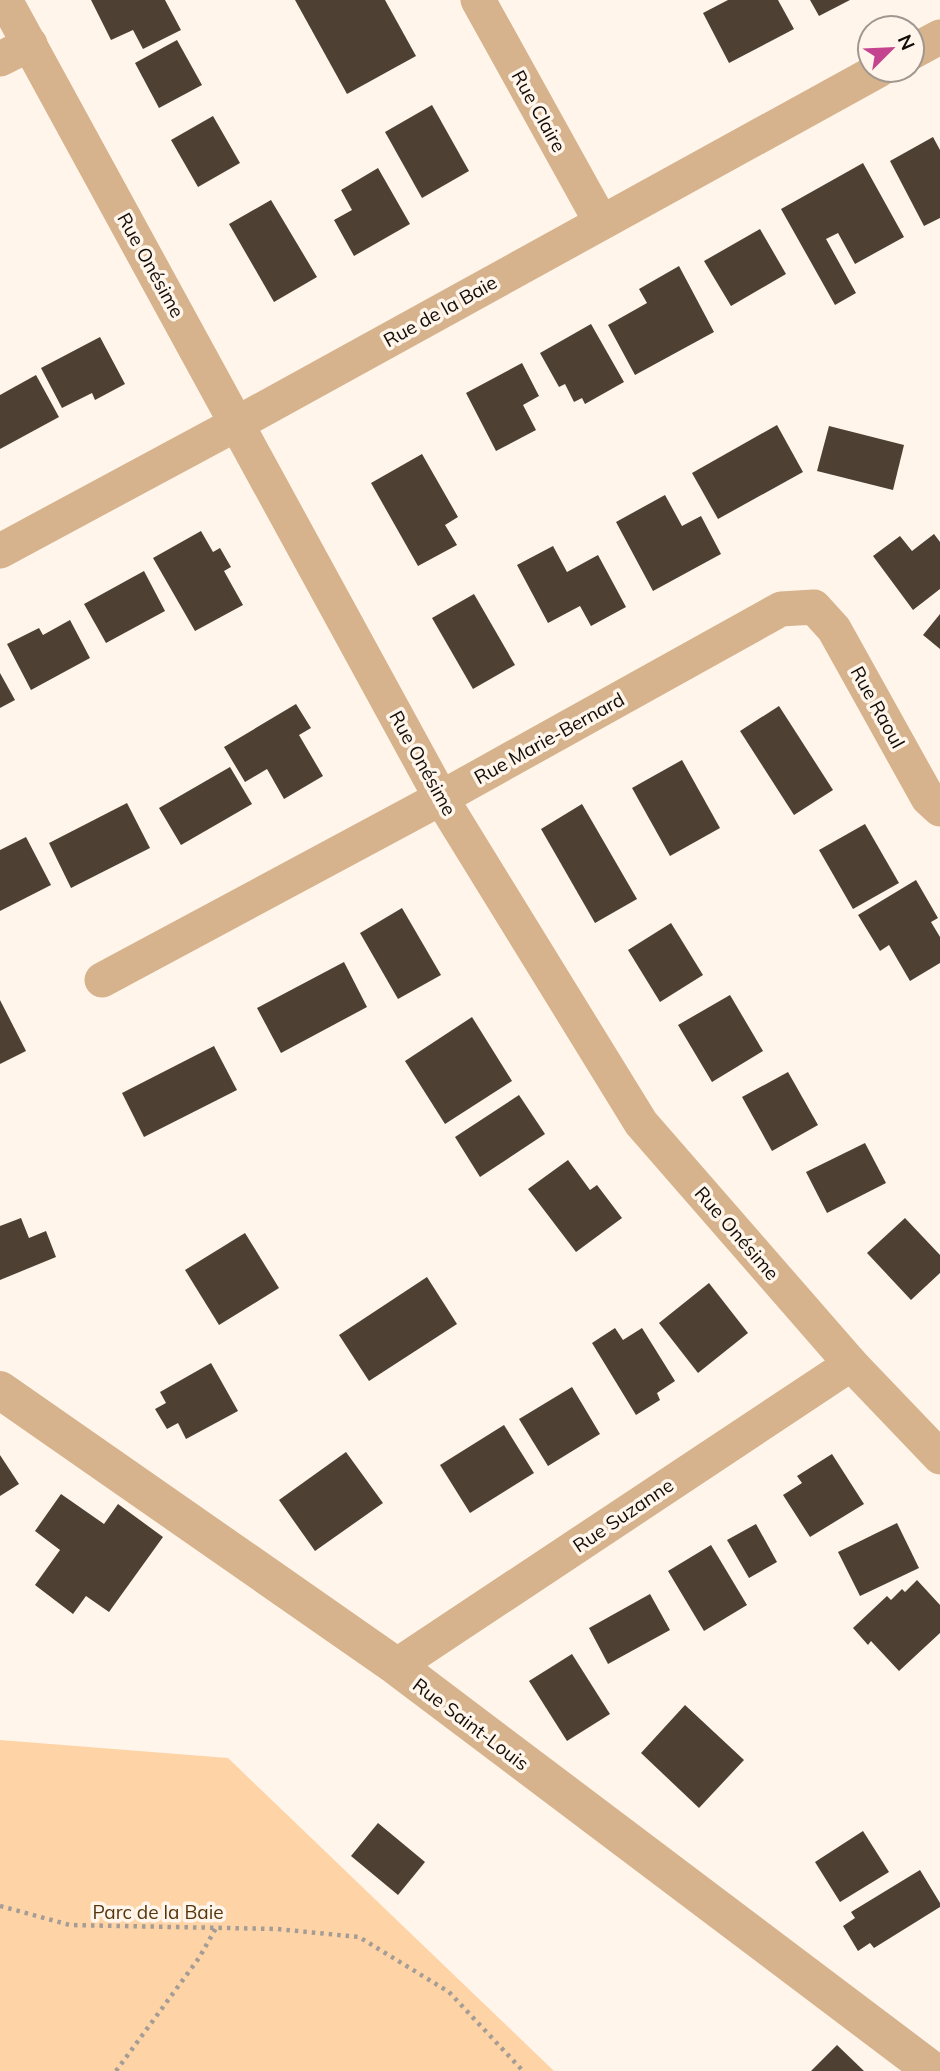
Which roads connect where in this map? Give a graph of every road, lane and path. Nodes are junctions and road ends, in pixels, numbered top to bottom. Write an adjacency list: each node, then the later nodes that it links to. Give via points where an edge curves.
1 (5, 0): 3 (street, Rue Onésime)
2 (478, 0): 5 (street, Rue Claire)
3 (15, 52): 6 (street, Rue Onésime)
4 (856, 83): 5 (street, Rue de la Baie)
5 (601, 222): 6 (street, Rue de la Baie)
6 (238, 423): 7 (street, Rue de la Baie); 9 (street, Rue Onésime)
7 (0, 551)
8 (814, 607): 9 (street, Rue Marie-Bernard, via 781,609); 10 (street, Rue Raoul, via 834,629 928,798)
9 (441, 798): 11 (street, Rue Marie-Bernard); 12 (street, Rue Onésime, via 641,1122)
10 (940, 808)
11 (102, 980)
12 (851, 1364): 14 (street, Rue Onésime); 15 (street, Rue Suzanne)
13 (0, 1390): 15 (street, Rue Saint-Louis)
14 (940, 1457)
15 (396, 1666): 20 (street, Rue Saint-Louis)
16 (0, 1906): 17 (path, via 70,1926)
17 (216, 1928): 18 (path); 19 (path, via 359,1937 449,1992)
18 (116, 2071)
19 (523, 2071)
20 (933, 2071)

